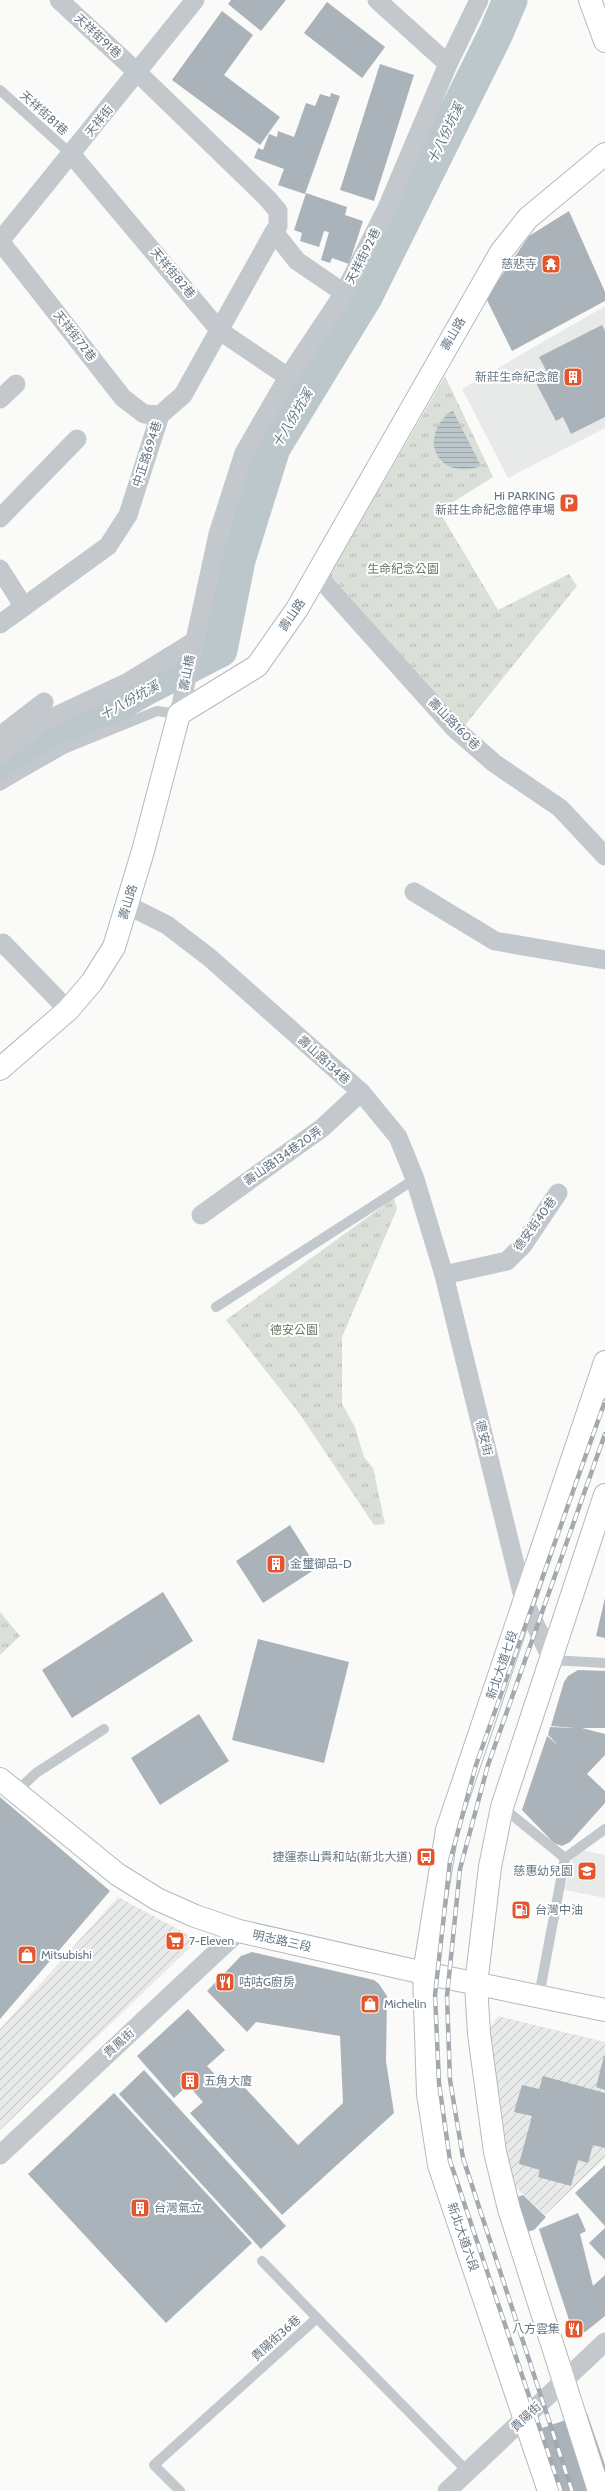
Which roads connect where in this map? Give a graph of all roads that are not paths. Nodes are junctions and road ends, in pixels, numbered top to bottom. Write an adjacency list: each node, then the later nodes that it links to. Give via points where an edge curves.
1 (59, 0): 8 (street, 天祥街91巷)
2 (196, 0): 8 (street, 天祥街)
3 (377, 0): 7 (street)
4 (479, 0): 7 (street, 天祥街92巷)
5 (590, 0): 6 (main road)
6 (605, 41)
7 (448, 64): 14 (street, 天祥街92巷, via 387,208)
8 (138, 73): 10 (street, 天祥街); 12 (street, via 267,198 278,211 278,226)
9 (0, 90): 10 (lane, 天祥街81巷)
10 (72, 154): 13 (street, 天祥街); 15 (street, 天祥街82巷)
11 (605, 154): 23 (main road, 壽山路, via 528,218 501,252)
12 (274, 232): 14 (street, 天祥街92巷, via 297,262); 15 (street, 中正路694巷)
13 (0, 241): 19 (street, 天祥街72巷, via 123,398 144,414)
14 (344, 293): 16 (street, 壽山橋)
15 (220, 331): 16 (street, 天祥街82巷); 19 (street, 中正路694巷, via 182,395)
16 (288, 377): 26 (street, 壽山橋, via 244,453 218,534)
17 (16, 384): 18 (street)
18 (0, 399)
19 (160, 415): 24 (street, 中正路694巷, via 121,530 108,546)
20 (77, 438): 21 (street)
21 (0, 518)
22 (0, 569): 24 (street)
23 (317, 575): 28 (main road, 壽山路, via 298,609 257,666); 32 (street, 壽山路160巷, via 454,728 494,763 560,808)
24 (24, 607): 25 (street, 中正路694巷)
25 (0, 624)
26 (193, 643): 28 (street, 壽山橋); 30 (street, via 128,682 43,722)
27 (44, 702): 29 (street)
28 (180, 708): 31 (lane, via 157,712 56,752); 34 (main road, 壽山路)
29 (0, 736)
30 (0, 755)
31 (0, 786)
32 (605, 856)
33 (414, 892): 36 (street, via 495,941)
34 (127, 905): 37 (main road, 壽山路, via 114,947 92,982); 39 (street, 壽山路134巷, via 167,925 210,958)
35 (0, 945): 37 (street, via 3,943)
36 (605, 960)
37 (68, 1010): 38 (main road, 壽山路)
38 (0, 1069)
39 (360, 1092): 40 (street, 壽山路134巷, via 398,1137); 42 (street, 壽山路134巷20弄, via 322,1128)
40 (415, 1180): 43 (street, 壽山路134巷); 44 (lane)
41 (558, 1193): 43 (street, 德安街40巷, via 523,1245 506,1261)
42 (200, 1215)
43 (444, 1275): 47 (street, 德安街)
44 (216, 1307)
45 (605, 1362): 47 (main road, 新北大道七段)
46 (603, 1506): 48 (main road)
47 (524, 1601): 48 (street, 德安街); 56 (main road, 新北大道七段, via 447,1830)
48 (552, 1660): 49 (lane); 52 (main road)
49 (605, 1663)
50 (104, 1728): 51 (lane, via 36,1773)
51 (8, 1785): 55 (main road, 明志路三段, via 118,1874 156,1899)
52 (502, 1807): 54 (lane); 57 (main road, via 490,1867)
53 (605, 1829): 54 (lane)
54 (565, 1858): 58 (lane)
55 (239, 1931): 56 (main road, 明志路三段); 60 (street, 貴鳳街)
56 (424, 1973): 57 (main road, 明志路三段); 65 (main road, 新北大道六段, via 428,2094 439,2165)
57 (476, 1984): 58 (main road, 明志路三段); 64 (main road, via 479,2042 495,2152 509,2209)
58 (538, 1996): 59 (main road, 明志路三段)
59 (605, 2010)
60 (0, 2155)
61 (262, 2262): 62 (lane)
62 (317, 2318): 66 (lane, 貴陽街36巷); 67 (lane, 貴陽街36巷, via 154,2465)
63 (605, 2342): 64 (street, 貴陽街)
64 (564, 2382): 65 (street, 貴陽街); 70 (main road)
65 (525, 2418): 66 (street, 貴陽街); 69 (main road, 新北大道六段)
66 (468, 2472): 68 (street, 貴陽街)
67 (180, 2491)
68 (447, 2491)
69 (549, 2491)
70 (599, 2491)

